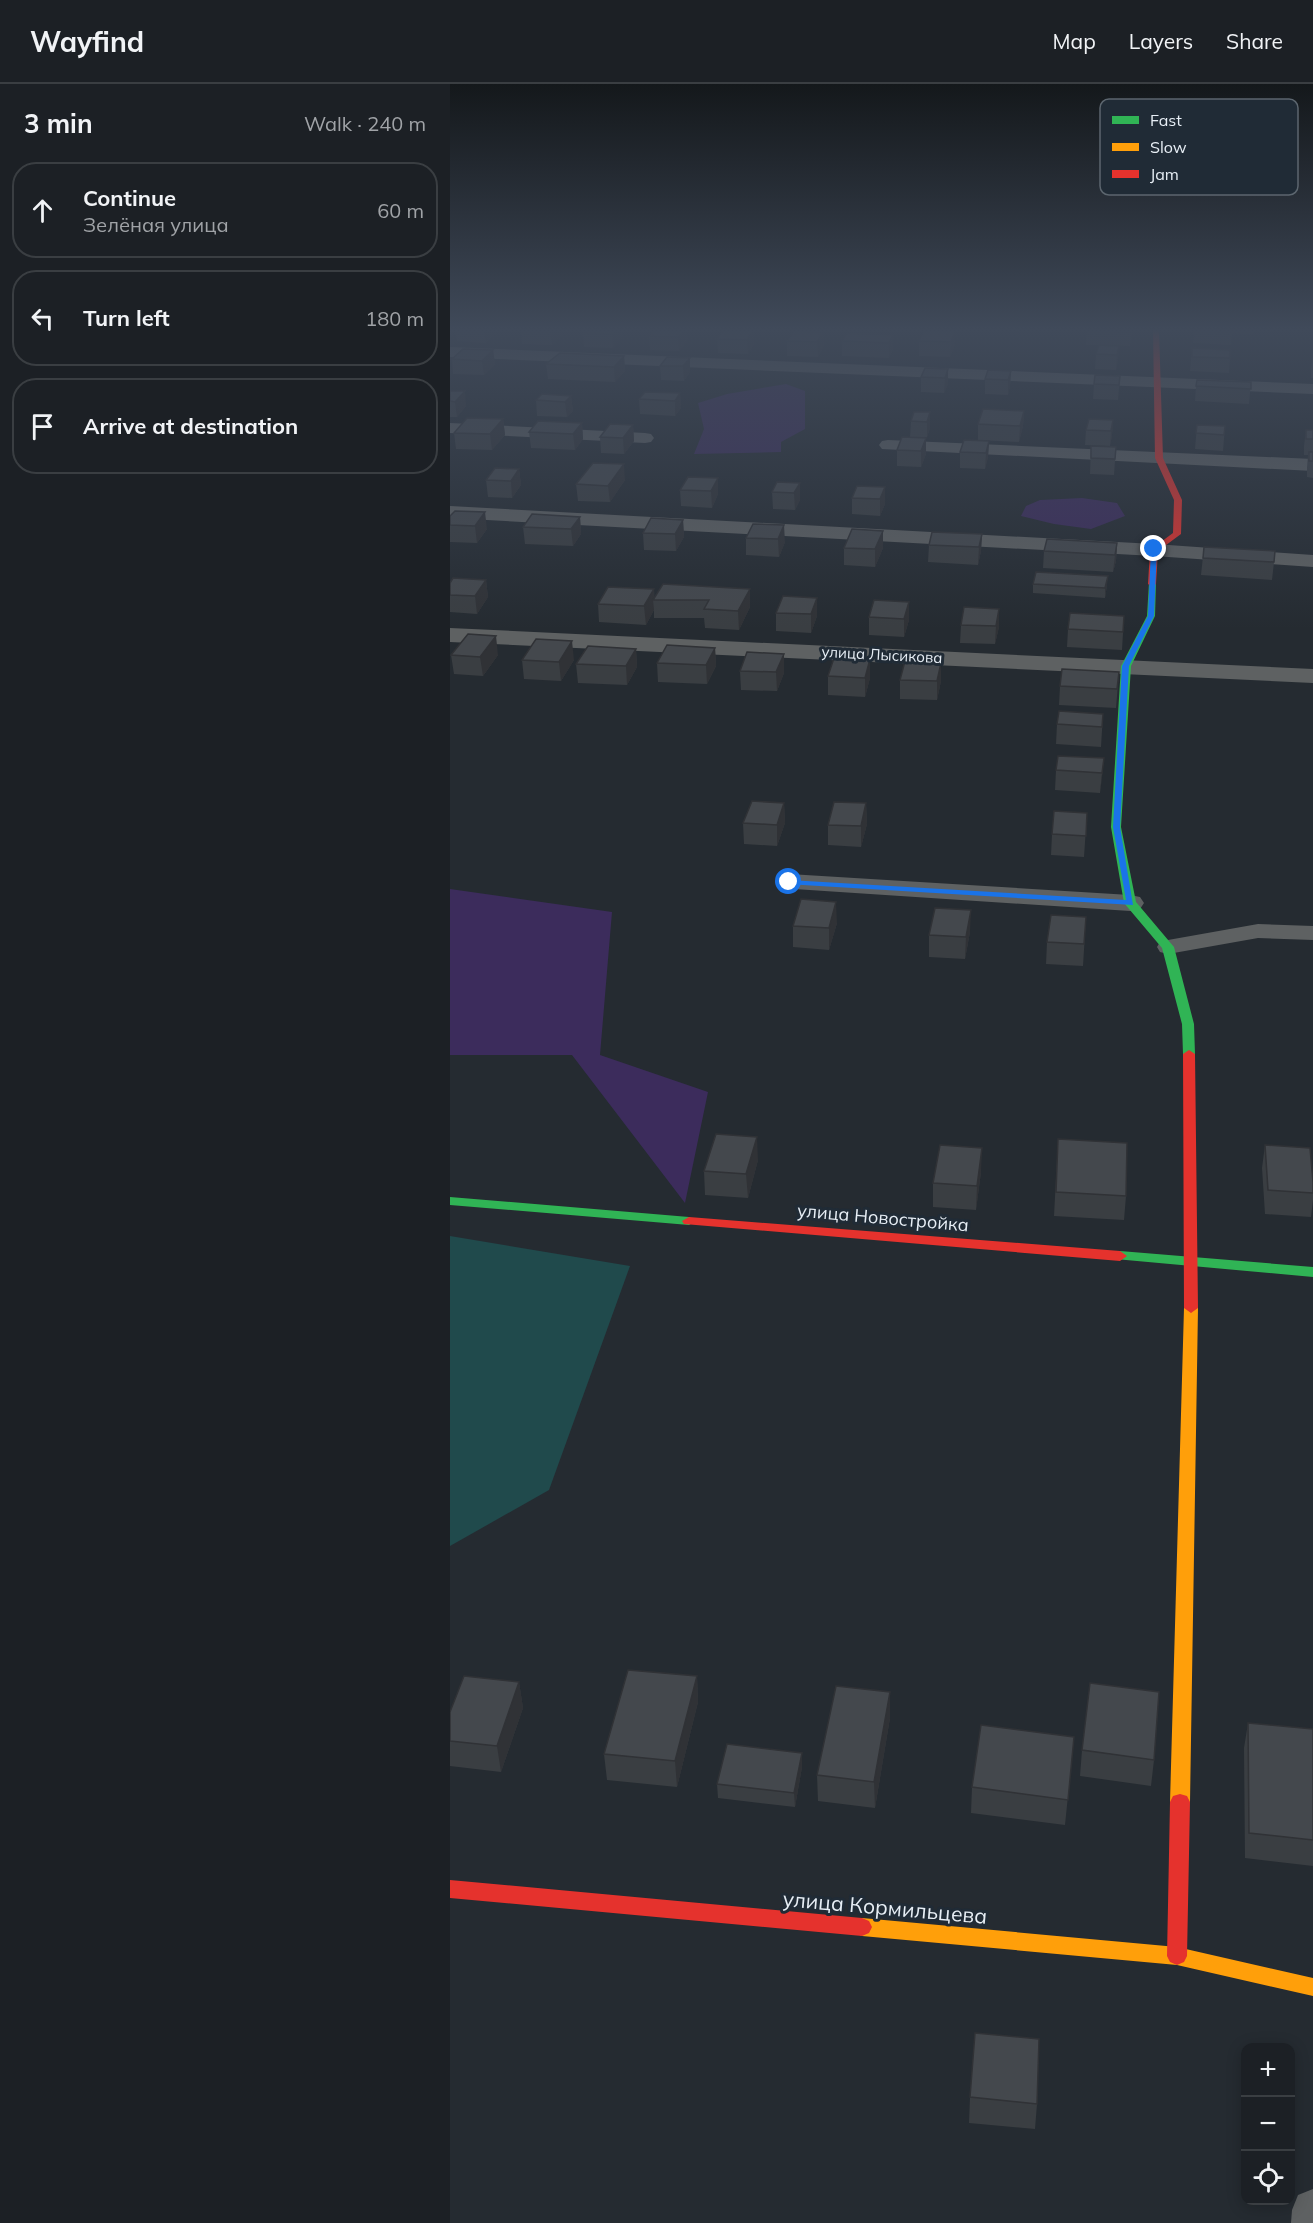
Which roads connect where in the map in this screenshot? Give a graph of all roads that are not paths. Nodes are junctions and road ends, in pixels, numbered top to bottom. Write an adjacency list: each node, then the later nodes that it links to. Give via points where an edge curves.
1 (485, 430): 3 (street)
2 (1158, 430): 5 (street)
3 (645, 438)
4 (888, 445): 5 (street)
5 (1159, 458): 6 (street); 8 (street, via 1178,500 1177,534)
6 (1313, 465)
7 (450, 512): 8 (street)
8 (1154, 549): 9 (street); 11 (street, via 1151,616)
9 (1313, 561)
10 (450, 635): 11 (street, улица Лысикова)
11 (1126, 666): 12 (street, улица Лысикова); 14 (street, via 1116,827)
12 (1313, 676)
13 (789, 882): 14 (street)
14 (1130, 903): 16 (street)
15 (1313, 933): 16 (lane, via 1258,931)
16 (1168, 947): 18 (street, via 1188,1024)
17 (450, 1201): 18 (street, улица Новостройка)
18 (1192, 1261): 19 (street, улица Новостройка); 21 (street)
19 (1313, 1272)
20 (450, 1889): 21 (street, улица Кормильцева)
21 (1177, 1956): 22 (street, улица Кормильцева)
22 (1313, 1987)
23 (1313, 2210): 24 (lane)
24 (1312, 2223)

